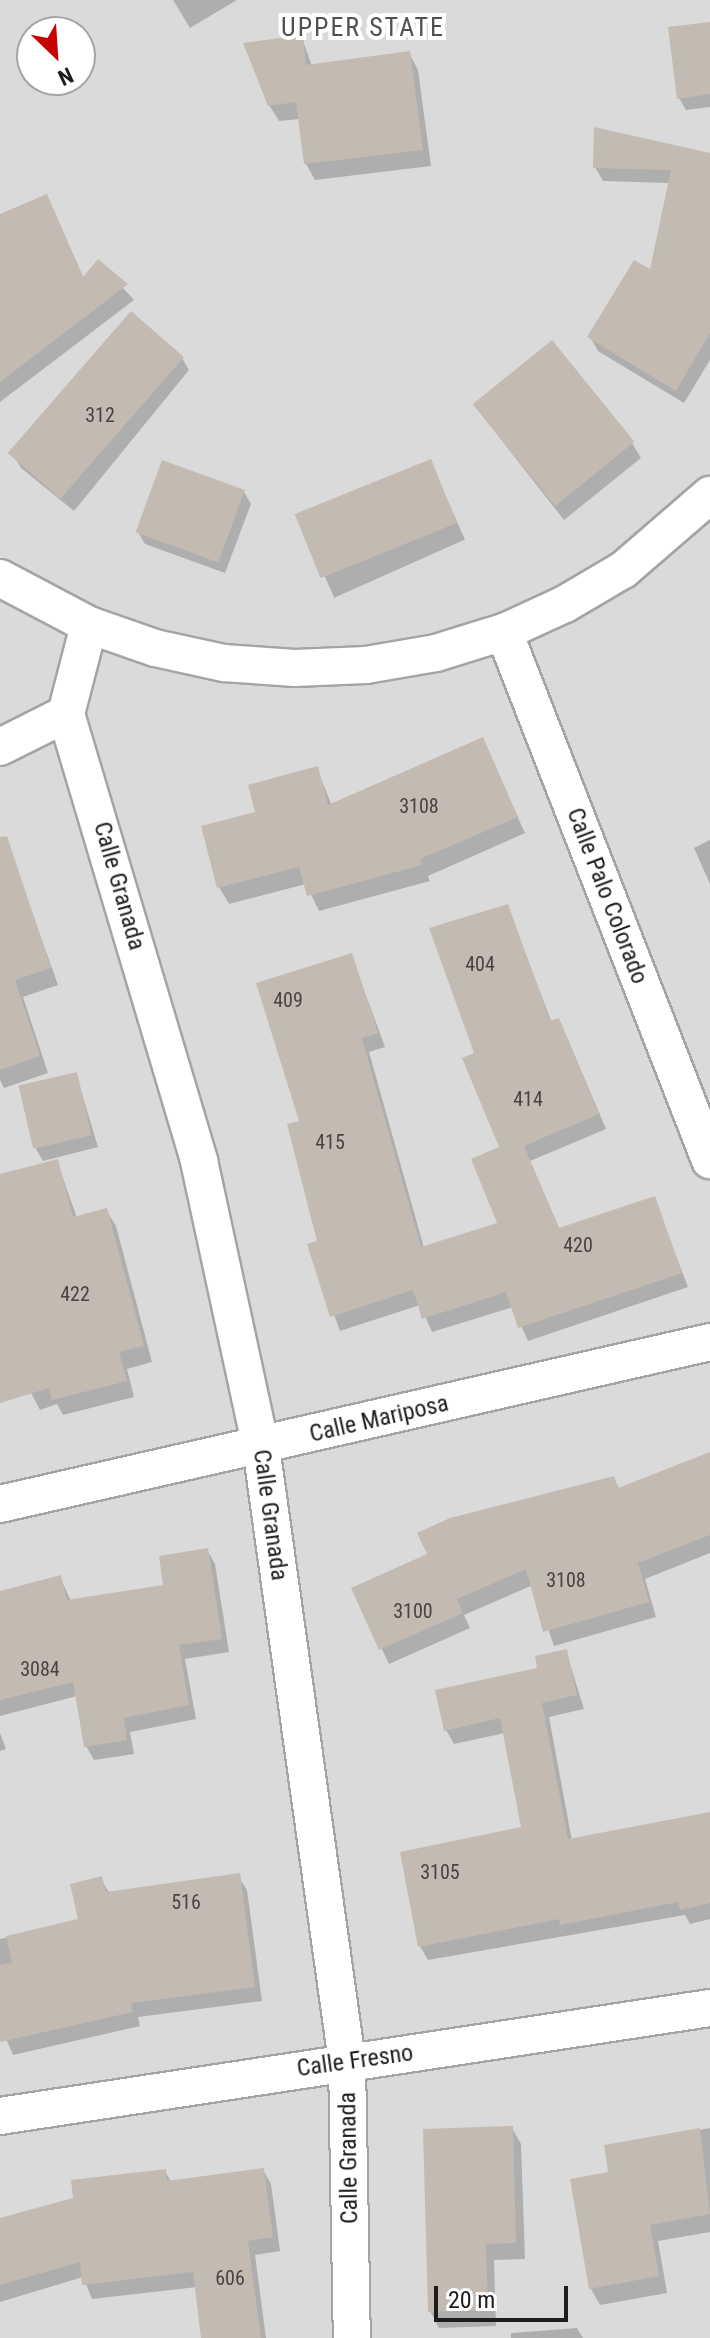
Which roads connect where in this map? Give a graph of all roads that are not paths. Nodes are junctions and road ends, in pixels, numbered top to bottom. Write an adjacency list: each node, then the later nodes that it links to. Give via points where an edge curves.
1 (710, 495): 4 (street, via 623,570)
2 (0, 578): 3 (street)
3 (89, 625): 4 (street, via 155,648 224,663 295,668 408,658); 5 (street)
4 (504, 632): 7 (street, Calle Palo Colorado)
5 (66, 714): 6 (street); 9 (street, Calle Granada, via 199,1161)
6 (0, 747)
7 (710, 1160)
8 (710, 1342): 9 (street, Calle Mariposa)
9 (261, 1447): 10 (street, Calle Mariposa); 12 (street, Calle Granada)
10 (0, 1504)
11 (710, 2008): 12 (street, Calle Fresno)
12 (347, 2061): 13 (street, Calle Fresno); 14 (street, Calle Granada)
13 (0, 2116)
14 (352, 2338)

